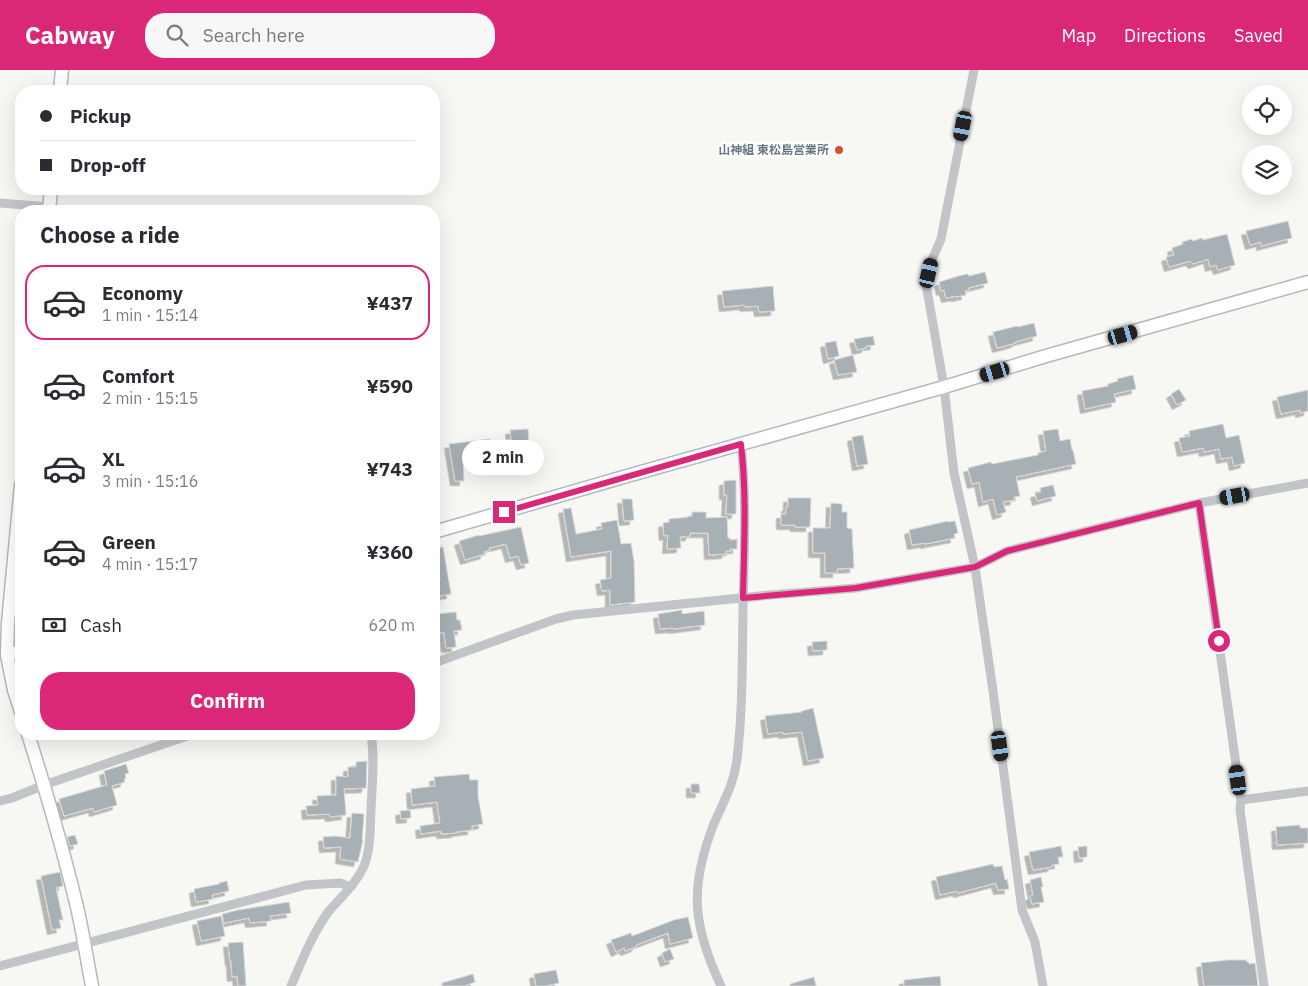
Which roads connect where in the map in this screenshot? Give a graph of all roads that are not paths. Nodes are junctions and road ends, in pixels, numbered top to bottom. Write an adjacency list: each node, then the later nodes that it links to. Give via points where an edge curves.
1 (62, 70): 3 (street)
2 (974, 70): 7 (street, via 941,239 926,284)
3 (61, 85)
4 (0, 202): 5 (street)
5 (21, 205)
6 (1308, 282): 7 (street)
7 (944, 387): 8 (street); 13 (street, via 954,473)
8 (741, 444): 11 (street); 14 (street, via 745,509)
9 (1308, 483): 10 (street)
10 (1199, 503): 13 (street, via 1007,551); 23 (street)
11 (440, 530)
12 (15, 549): 15 (street)
13 (975, 567): 14 (street, via 856,588); 31 (street, via 1022,910 1035,942)
14 (743, 598): 16 (street, via 573,615); 30 (street, via 737,760 734,777 700,865 697,888 701,934)
15 (4, 655): 17 (street)
16 (440, 661)
17 (15, 693)
18 (30, 740): 21 (street)
19 (175, 740): 21 (street)
20 (371, 740): 25 (street, via 369,844 363,867)
21 (44, 785): 24 (street); 26 (street, via 72,885)
22 (1308, 791): 23 (street)
23 (1241, 800): 32 (street)
24 (0, 801)
25 (351, 888): 26 (street, via 340,883 306,885); 29 (street, via 318,929)
26 (84, 945): 27 (street); 28 (street)
27 (0, 966)
28 (92, 986)
29 (291, 986)
30 (721, 986)
31 (1043, 986)
32 (1264, 986)

